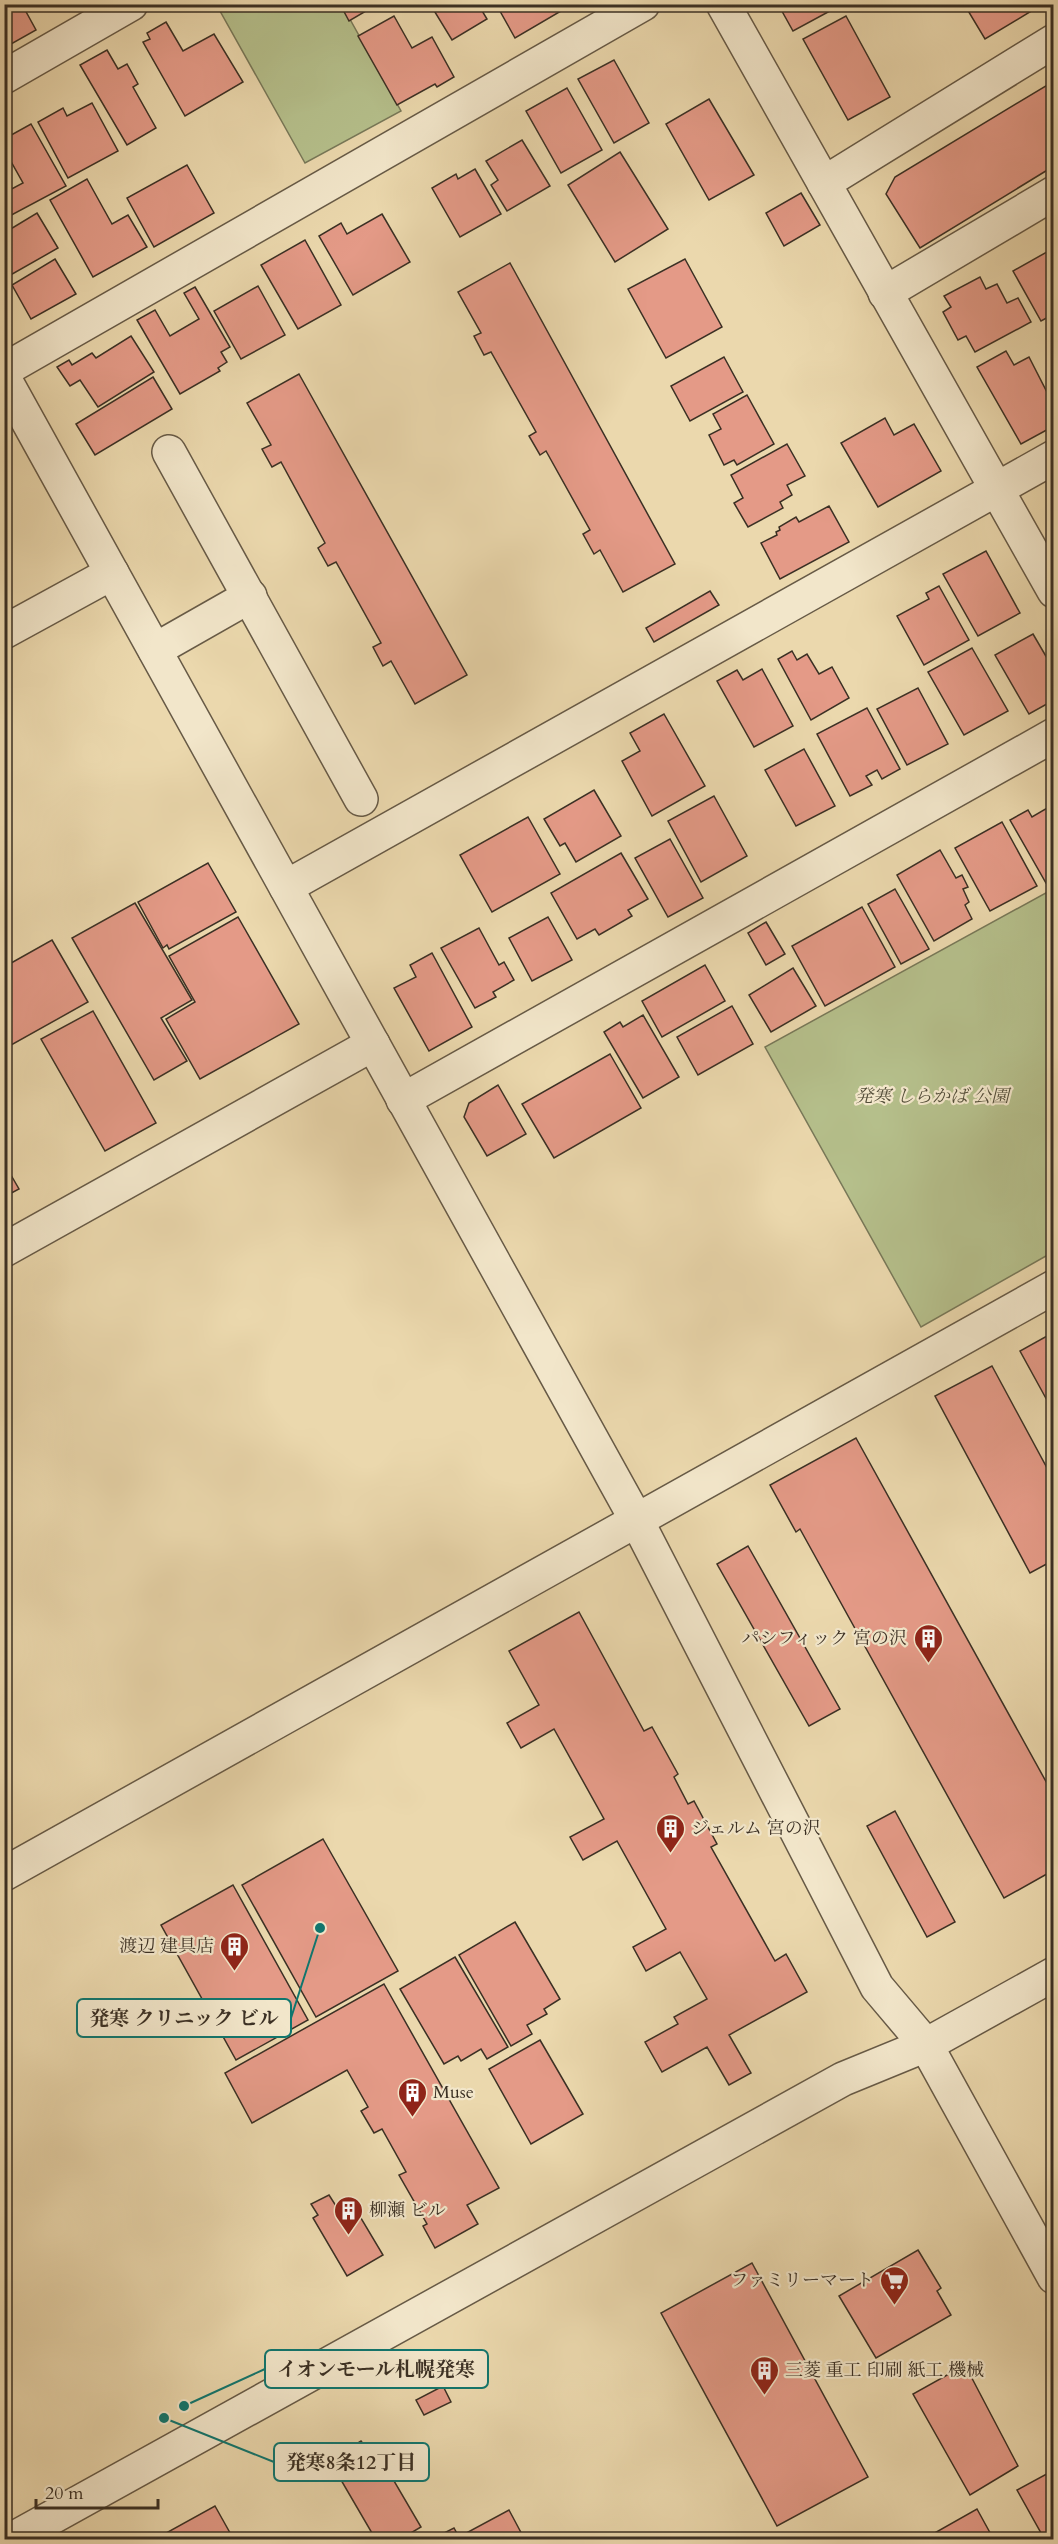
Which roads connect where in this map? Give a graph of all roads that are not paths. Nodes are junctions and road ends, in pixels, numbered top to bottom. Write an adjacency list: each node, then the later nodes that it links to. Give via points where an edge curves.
1 (131, 4): 5 (street)
2 (643, 4): 9 (street)
3 (723, 4): 6 (street)
4 (1053, 41): 6 (street)
5 (4, 77)
6 (824, 183): 8 (street)
7 (1053, 193): 8 (street)
8 (885, 293): 13 (street)
9 (4, 370)
10 (4, 378): 14 (street)
11 (169, 452): 16 (street)
12 (1053, 457): 13 (street)
13 (996, 490): 15 (street); 21 (street)
14 (112, 573): 17 (street); 18 (street)
15 (1053, 591)
16 (250, 596): 18 (street); 20 (street)
17 (4, 632)
18 (155, 650): 21 (street)
19 (1053, 735): 23 (street)
20 (361, 799)
21 (286, 887): 22 (street)
22 (373, 1044): 23 (street); 24 (street)
23 (403, 1100): 26 (street)
24 (4, 1250)
25 (1053, 1287): 26 (street)
26 (637, 1521): 27 (street); 29 (street, via 877,1987)
27 (4, 1874)
28 (1053, 1974): 29 (street)
29 (926, 2045): 30 (street); 31 (street, via 843,2079)
30 (1053, 2277)
31 (12, 2540)

